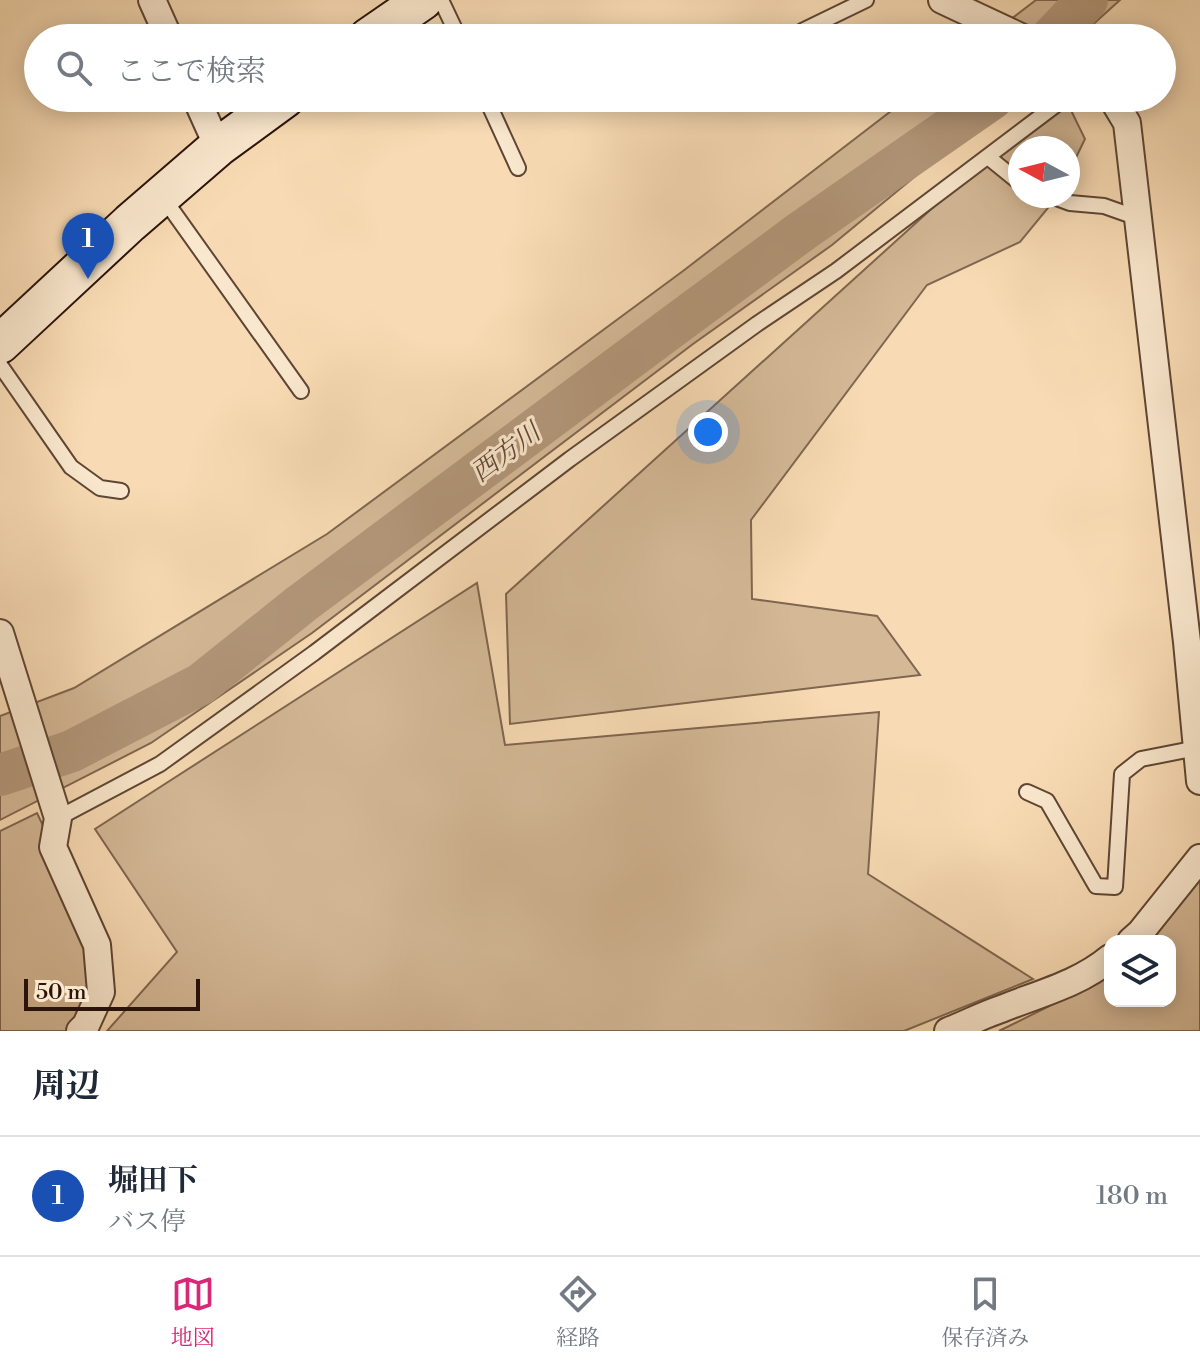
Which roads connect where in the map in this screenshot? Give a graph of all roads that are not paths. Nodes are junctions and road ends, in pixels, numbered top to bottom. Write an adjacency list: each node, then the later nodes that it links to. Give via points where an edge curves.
1 (152, 0): 6 (street)
2 (423, 0): 7 (street)
3 (441, 0): 8 (lane)
4 (866, 0): 9 (lane)
5 (942, 0): 10 (street)
6 (163, 24)
7 (388, 24)
8 (452, 24)
9 (816, 24)
10 (995, 24)
11 (202, 112): 16 (street)
12 (266, 112): 16 (street)
13 (492, 112): 18 (lane)
14 (1047, 112): 17 (lane)
15 (1120, 112): 22 (street, via 1127,123)
16 (218, 147): 20 (street)
17 (988, 157): 19 (lane); 32 (lane, via 173,754)
18 (518, 168)
19 (1008, 173)
20 (161, 195): 23 (street); 25 (lane)
21 (1080, 204): 22 (lane)
22 (1138, 218): 28 (street)
23 (0, 344)
24 (0, 365): 26 (lane, via 71,467 100,488)
25 (301, 391)
26 (121, 491)
27 (0, 633): 32 (street)
28 (1194, 641): 29 (street)
29 (1197, 748): 30 (street); 31 (lane, via 1141,759 1122,774 1115,887 1096,886 1047,801)
30 (1200, 781)
31 (1027, 792)
32 (58, 818): 36 (street, via 53,847 97,945 101,992)
33 (1200, 858): 34 (street)
34 (1138, 935)
35 (1104, 963): 37 (street)
36 (80, 1031)
37 (948, 1031)

